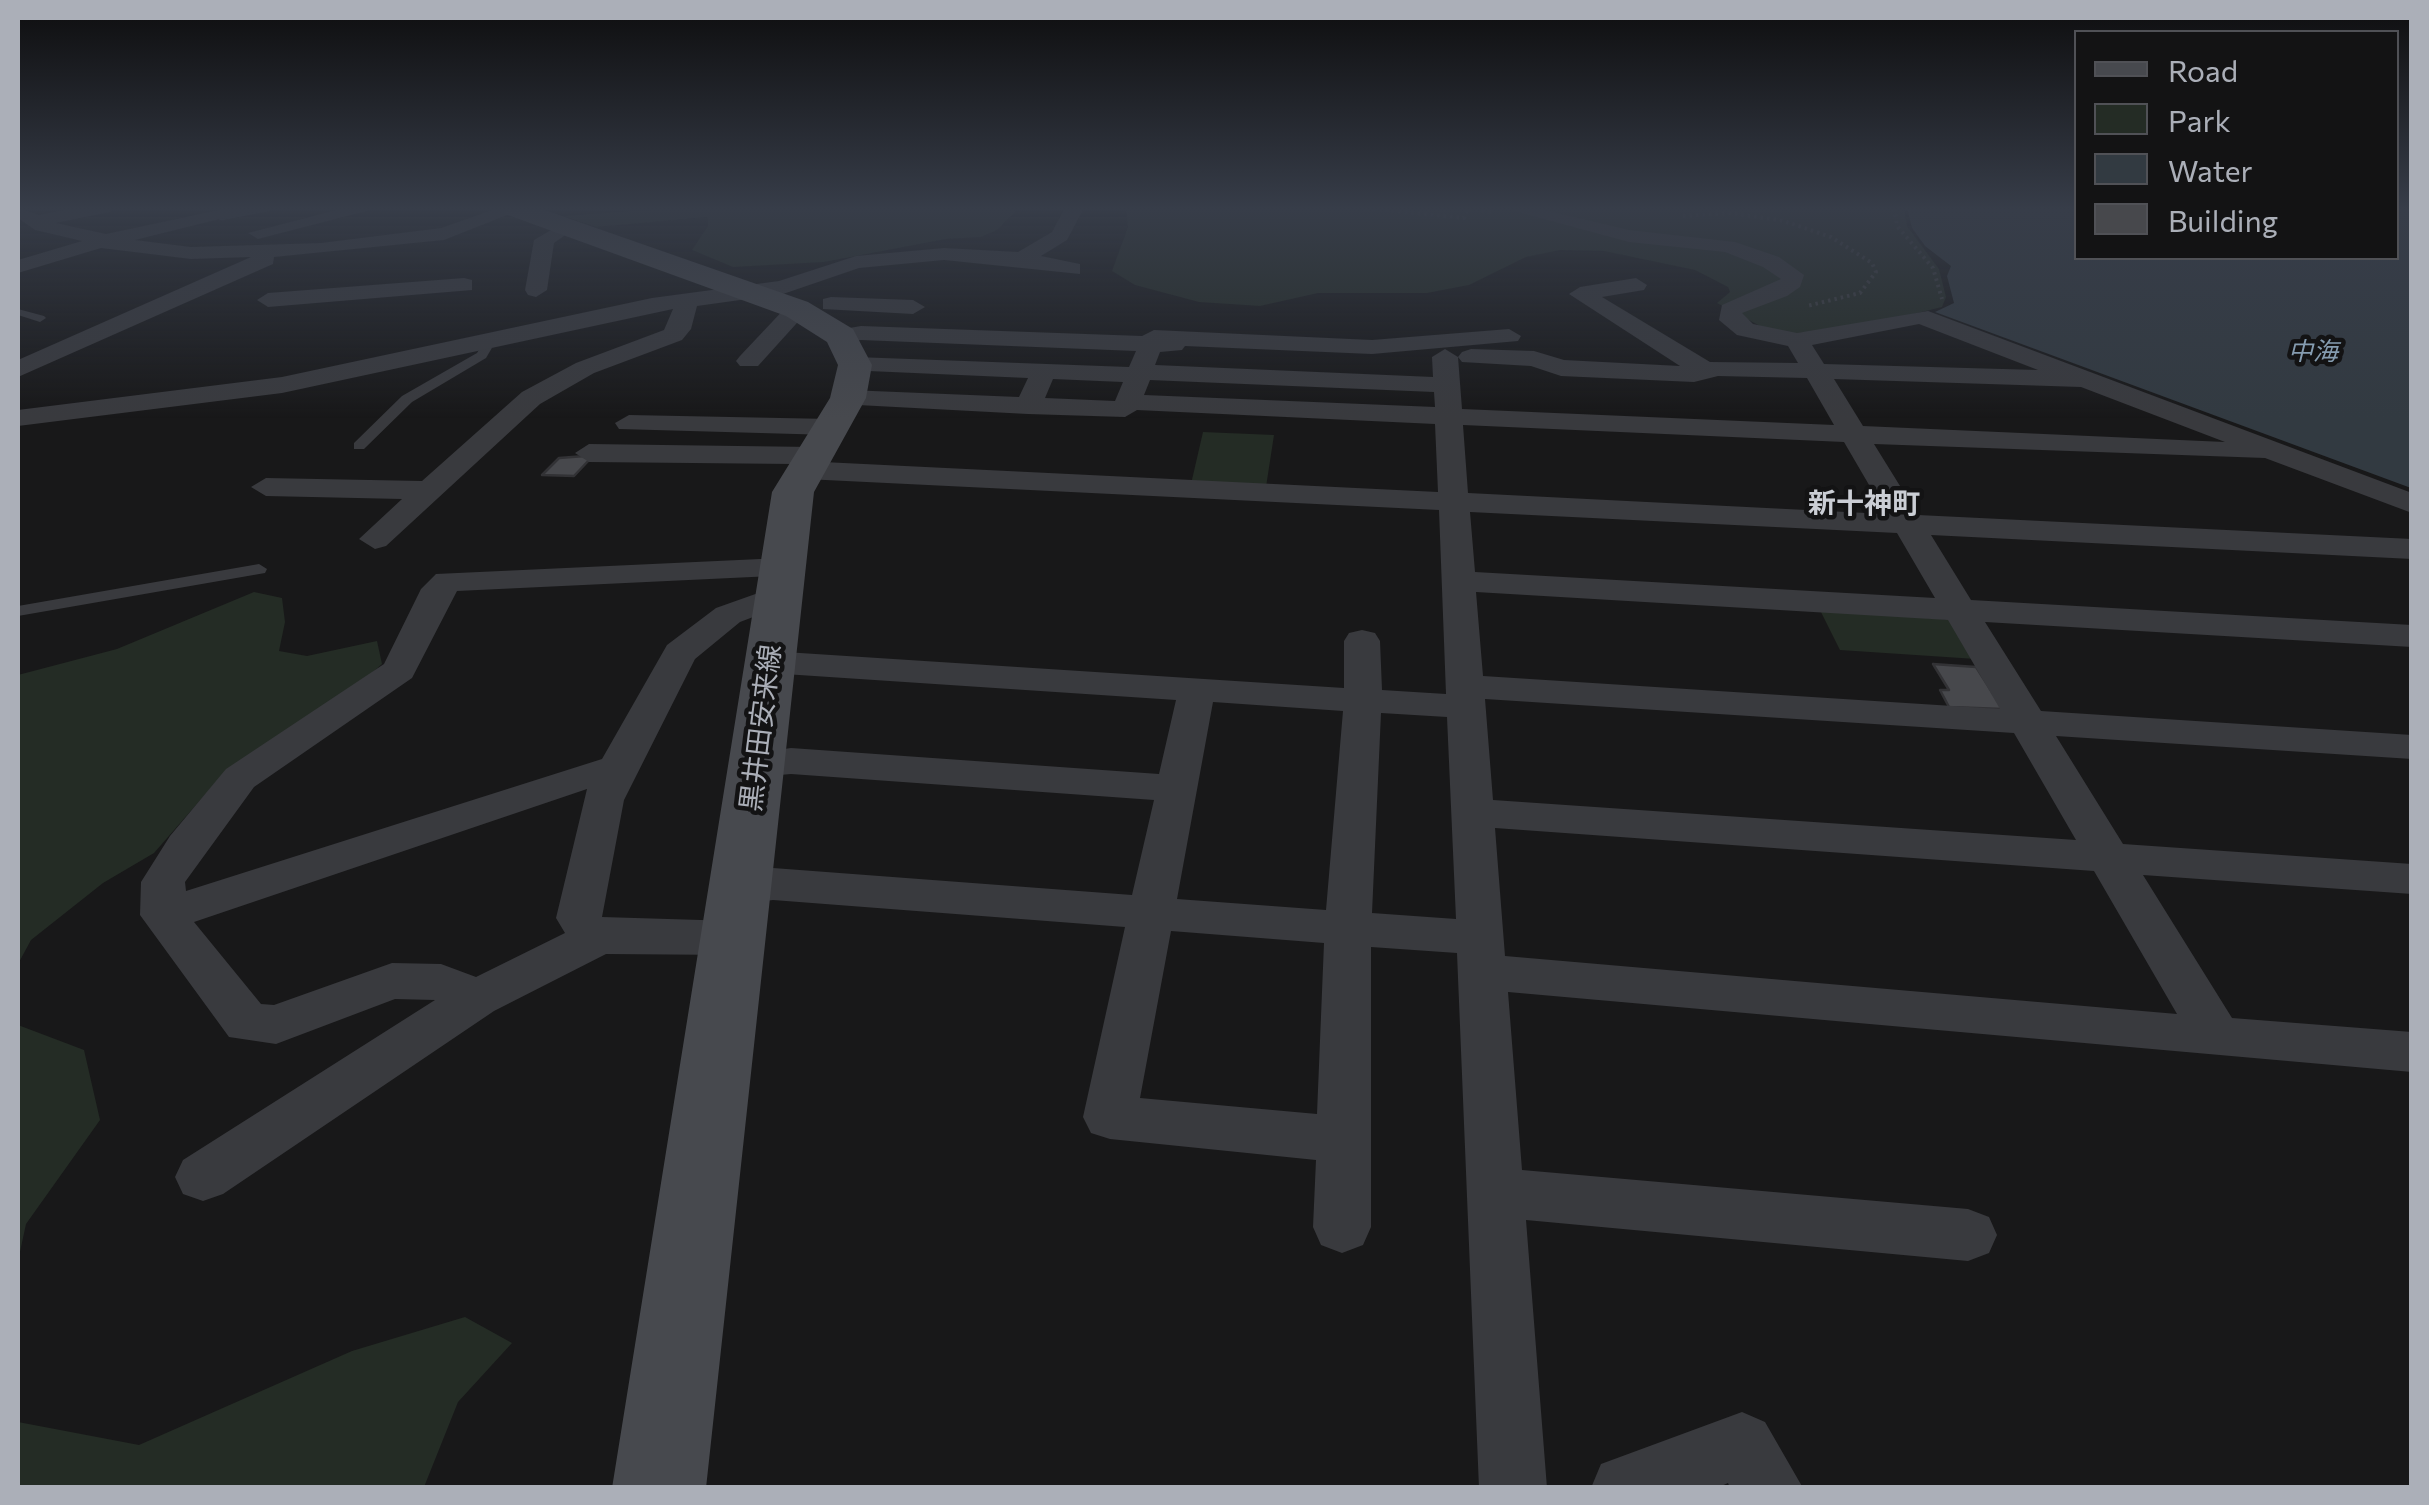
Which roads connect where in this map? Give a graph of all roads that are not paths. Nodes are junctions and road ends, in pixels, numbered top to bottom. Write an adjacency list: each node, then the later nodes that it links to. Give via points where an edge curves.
1 (204, 278): 23 (street)
2 (464, 278): 7 (street)
3 (538, 278): 9 (street)
4 (658, 278): 30 (main road)
5 (834, 278): 30 (street)
6 (1793, 278): 18 (street, via 1779,291 1730,310 1731,320 1745,330)
7 (464, 284): 10 (street); 22 (street)
8 (1636, 285): 27 (street, via 1580,294)
9 (536, 290)
10 (268, 300)
11 (686, 300): 19 (street); 30 (street); 43 (street, via 673,336 585,368 531,398)
12 (18, 312): 14 (lane)
13 (1035, 312): 17 (street)
14 (40, 318)
15 (931, 335): 17 (street); 30 (street); 30 (street, via 939,308)
16 (1509, 336): 20 (street, via 1372,346 1154,337)
17 (1021, 339): 20 (street); 26 (street)
18 (1797, 340): 29 (street); 32 (street, via 1920,316)
19 (490, 341): 22 (street); 39 (lane, via 482,355 406,399)
20 (1149, 344): 31 (street); 33 (street)
21 (18, 345): 23 (street)
22 (456, 348): 36 (street, via 282,385)
23 (62, 350): 25 (street)
24 (748, 360): 30 (street)
25 (18, 368)
26 (1002, 370): 28 (street); 30 (street)
27 (1704, 370): 29 (street); 33 (street, via 1561,368 1534,358)
28 (1044, 371): 31 (street); 35 (street)
29 (1818, 372): 32 (street); 38 (street)
30 (820, 373): 35 (street); 37 (street); 41 (street); 44 (street); 53 (main road, 黒井田安来線)
31 (1138, 374): 33 (street); 34 (street)
32 (2084, 379): 40 (street)
33 (1446, 386): 34 (street); 38 (street); 44 (street)
34 (1128, 402): 35 (street, via 1125,409)
35 (1028, 406)
36 (18, 418)
37 (629, 423)
38 (1854, 435): 40 (street); 46 (street)
39 (358, 446)
40 (2266, 449): 45 (street)
41 (589, 453)
42 (266, 488): 43 (street)
43 (429, 490): 47 (street)
44 (1452, 500): 46 (street); 52 (street)
45 (2412, 504)
46 (1905, 521): 48 (street); 54 (street)
47 (375, 539)
48 (2378, 547): 49 (street); 51 (street)
49 (2412, 549)
50 (260, 569): 55 (lane)
51 (2412, 576)
52 (1457, 581): 54 (street); 60 (street)
53 (780, 582): 58 (main road, 黒井田安来線); 65 (street, via 680,654); 72 (street, via 448,581 399,670 240,778 163,882)
54 (1958, 608): 56 (street); 62 (street)
55 (18, 611)
56 (2412, 636)
57 (1362, 641): 61 (street)
58 (769, 662): 59 (street); 64 (main road, 黒井田安来線)
59 (1196, 689): 61 (street); 66 (street)
60 (1464, 696): 61 (street); 62 (street); 67 (street)
61 (1363, 700): 73 (street)
62 (2026, 720): 63 (street); 68 (street)
63 (2412, 747)
64 (757, 764): 66 (street); 70 (main road, 黒井田安来線)
65 (616, 771): 72 (street); 74 (street, via 603,800 579,918)
66 (1176, 788): 71 (street)
67 (1470, 812): 68 (street); 75 (street)
68 (2109, 858): 69 (street); 77 (street)
69 (2412, 879)
70 (738, 913): 71 (street, via 773,884); 74 (street); 84 (main road, 黒井田安来線)
71 (1152, 914): 73 (street); 79 (street, via 1110,1117)
72 (163, 915): 76 (street, via 248,1022 276,1025 392,980 440,982)
73 (1348, 929): 75 (street); 79 (street)
74 (593, 940): 76 (street)
75 (1479, 955): 77 (street); 81 (street)
76 (477, 998): 80 (street)
77 (2217, 1037): 78 (street)
78 (2412, 1052)
79 (1345, 1140): 82 (street)
80 (203, 1177)
81 (1494, 1192): 83 (street); 85 (street)
82 (1342, 1227)
83 (1968, 1236)
84 (659, 1488)
85 (1513, 1488)
86 (1626, 1488): 87 (street, via 1742,1445)
87 (1769, 1488)

